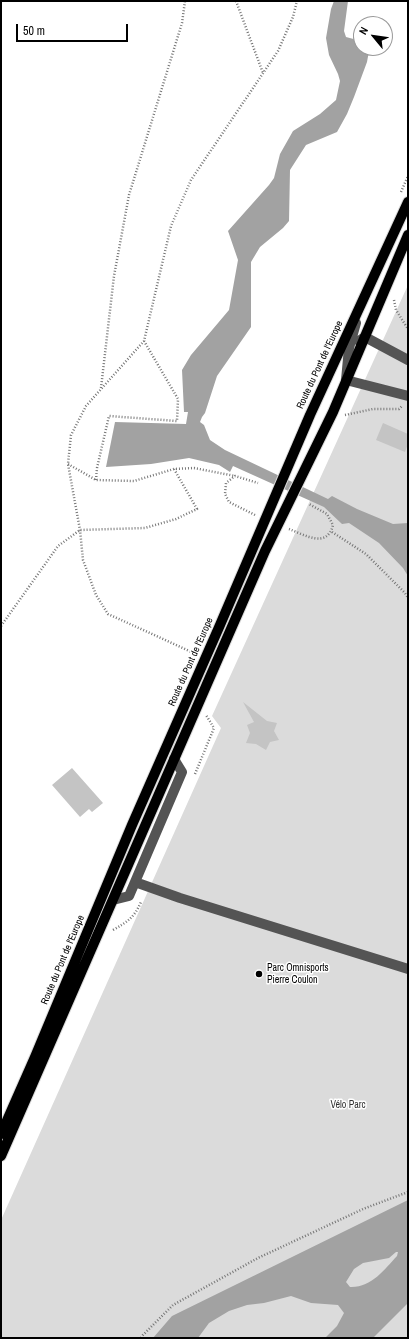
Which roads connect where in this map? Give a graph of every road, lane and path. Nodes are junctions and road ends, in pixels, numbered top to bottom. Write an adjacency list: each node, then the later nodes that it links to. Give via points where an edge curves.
1 (185, 1): 17 (path, via 182,24 129,195 114,276)
2 (236, 1): 4 (path)
3 (297, 1): 4 (path, via 278,51)
4 (262, 73): 12 (path, via 191,180 171,226)
5 (408, 202): 8 (main road, Route du Pont de l'Europe)
6 (408, 235): 11 (main road)
7 (394, 300): 10 (path, via 396,310)
8 (359, 309): 13 (street); 14 (main road, Route du Pont de l'Europe)
9 (408, 321): 10 (path)
10 (407, 328)
11 (365, 337): 13 (street); 15 (street); 16 (main road)
12 (144, 341): 17 (path); 24 (path, via 178,399 177,420 109,416)
13 (349, 348): 14 (street); 16 (street)
14 (338, 356): 33 (main road, Route du Pont de l'Europe)
15 (408, 360)
16 (346, 380): 18 (street); 35 (main road, via 265,551)
17 (101, 389): 21 (path, via 86,406 71,435)
18 (408, 396)
19 (399, 409): 20 (path, via 373,409)
20 (342, 416)
21 (68, 464): 24 (path); 29 (path)
22 (174, 469): 23 (path, via 194,468); 24 (path, via 134,481); 29 (path, via 197,509 176,519 145,528)
23 (235, 476): 25 (path); 27 (path, via 226,483 225,494 229,502)
24 (96, 480)
25 (258, 483)
26 (309, 504): 30 (path, via 327,514 333,525)
27 (257, 517)
28 (292, 522): 30 (path, via 289,529 319,539 327,537)
29 (80, 530): 32 (path, via 58,546); 33 (path, via 83,560 96,595 108,614)
30 (332, 532): 31 (path, via 366,554)
31 (408, 598)
32 (1, 626)
33 (205, 659): 40 (main road, Route du Pont de l'Europe)
34 (205, 714): 36 (path, via 214,728)
35 (174, 759): 37 (street, via 182,772); 38 (main road)
36 (193, 778)
37 (135, 882): 38 (street, via 129,896); 39 (street)
38 (113, 900): 41 (main road)
39 (408, 969)
40 (1, 1134)
41 (1, 1156)
42 (408, 1192): 43 (path, via 362,1209 219,1279 173,1305)
43 (141, 1338)

